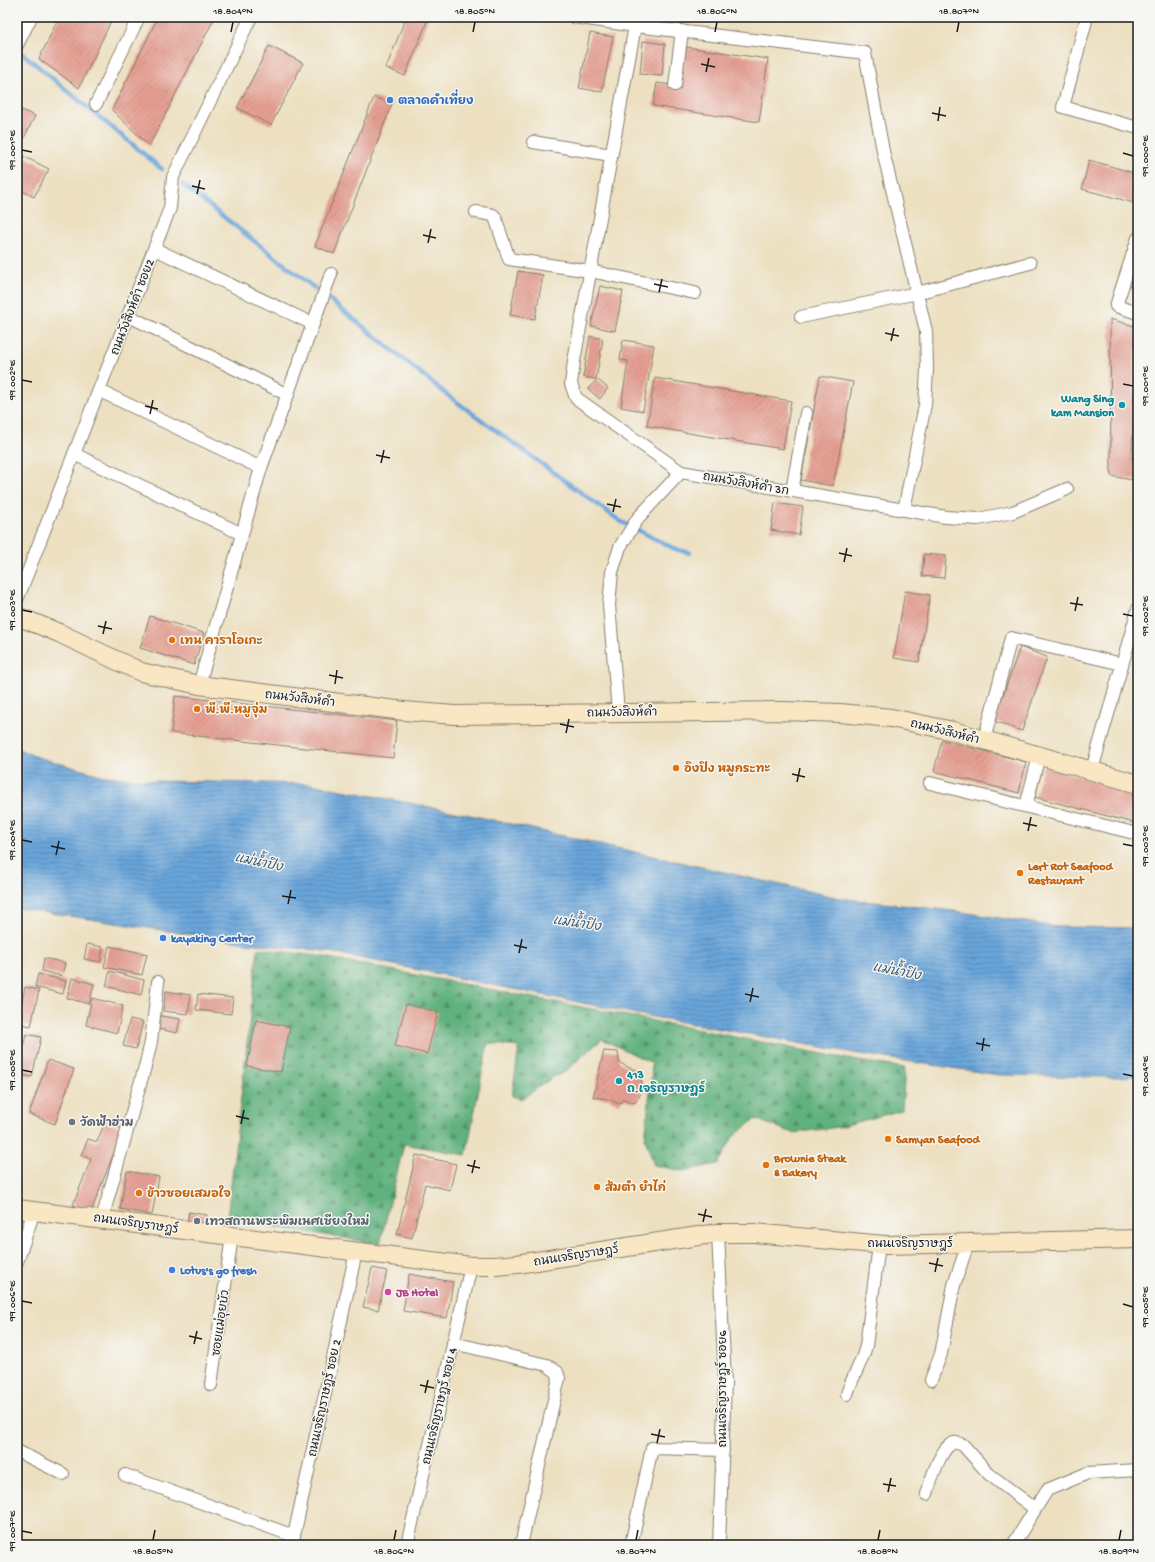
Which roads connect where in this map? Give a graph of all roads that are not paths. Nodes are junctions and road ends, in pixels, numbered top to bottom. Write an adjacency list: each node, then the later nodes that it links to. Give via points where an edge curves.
1 (31, 17): 8 (street)
2 (139, 17): 10 (street)
3 (251, 17): 16 (street, ถนนวังสิงห์คำ ซอย2, via 173,177 170,208)
4 (574, 17): 6 (street)
5 (1087, 17): 11 (street, via 1063,107)
6 (635, 26): 7 (street); 13 (street)
7 (682, 31): 9 (street); 20 (street, via 865,53 883,151)
8 (17, 45)
9 (675, 85)
10 (96, 104)
11 (1138, 128)
12 (533, 142): 13 (street)
13 (611, 155): 18 (street)
14 (476, 212): 18 (street, via 495,217 509,259)
15 (1138, 238): 22 (street, via 1116,306)
16 (155, 249): 23 (street, ถนนวังสิงห์คำ ซอย2); 25 (street)
17 (1030, 263): 20 (street)
18 (590, 271): 21 (street); 31 (street, via 571,384 576,398)
19 (331, 274): 25 (street)
20 (917, 293): 24 (street); 34 (street, via 926,331 925,405)
21 (695, 294)
22 (1138, 313)
23 (129, 316): 26 (street, ถนนวังสิงห์คำ ซอย2); 27 (street)
24 (801, 317)
25 (313, 324): 27 (street)
26 (100, 391): 29 (street, ถนนวังสิงห์คำ ซอย2); 30 (street)
27 (288, 395): 30 (street)
28 (806, 413): 33 (street)
29 (74, 454): 35 (street); 36 (street, ถนนวังสิงห์คำ ซอย2)
30 (261, 468): 35 (street)
31 (681, 472): 33 (street, ถนนวังสิงห์คำ 3ก); 41 (street, via 638,518 620,547 612,572 609,605)
32 (1067, 489): 34 (street, ถนนวังสิงห์คำ 3ก, via 1013,512 978,519)
33 (792, 491): 34 (street, ถนนวังสิงห์คำ 3ก)
34 (904, 510)
35 (242, 534): 40 (street)
36 (17, 600)
37 (1138, 609): 39 (street)
38 (17, 616): 40 (street, ถนนวังสิงห์คำ, via 141,672)
39 (1122, 664): 42 (street, via 1011,638); 44 (street)
40 (199, 685): 41 (street, ถนนวังสิงห์คำ, via 454,715)
41 (618, 712): 42 (street, ถนนวังสิงห์คำ, via 840,712 890,718)
42 (984, 740): 43 (street, ถนนวังสิงห์คำ)
43 (1039, 756): 44 (street, ถนนวังสิงห์คำ); 47 (street)
44 (1092, 770): 46 (street, ถนนวังสิงห์คำ)
45 (930, 783): 47 (street)
46 (1138, 784)
47 (1026, 806): 48 (street)
48 (1138, 834)
49 (158, 982): 51 (street, via 151,1042)
50 (25, 1210): 51 (street, ถนนเจริญราษฎร์); 58 (street)
51 (102, 1219): 53 (street, ถนนเจริญราษฎร์)
52 (718, 1233): 56 (street, ถนนเจริญราษฎร์, via 754,1233); 59 (street, ถนนเจริญราษฎร์, via 517,1264); 64 (street, ถนนเจริญราษฎร์ ซอย6, via 725,1382)
53 (232, 1236): 57 (street, ถนนเจริญราษฎร์); 62 (street, ซอยแม่อุยบัว)
54 (1138, 1239): 55 (street, ถนนเจริญราษฎร์)
55 (968, 1243): 56 (street, ถนนเจริญราษฎร์); 61 (street, via 952,1295 941,1354)
56 (879, 1245): 63 (street, via 866,1346)
57 (356, 1252): 59 (street, ถนนเจริญราษฎร์); 71 (street, ถนนเจริญราษฎร์ ซอย 2)
58 (17, 1262)
59 (470, 1266): 60 (street, ถนนเจริญราษฎร์ ซอย 4)
60 (453, 1343): 72 (street, ถนนเจริญราษฎร์ ซอย 4); 73 (street, via 547,1365 557,1372 559,1378)
61 (931, 1380)
62 (211, 1385)
63 (847, 1394)
64 (723, 1450): 74 (street, via 652,1448); 75 (street, ถนนเจริญราษฎร์ ซอย6)
65 (17, 1451): 67 (street)
66 (1138, 1470): 70 (street, via 1088,1473 1048,1490)
67 (63, 1474)
68 (125, 1475): 71 (street)
69 (927, 1494): 70 (street, via 944,1451 951,1444 957,1443 989,1474)
70 (1034, 1509): 76 (street)
71 (293, 1540)
72 (407, 1545)
73 (520, 1545)
74 (631, 1545)
75 (719, 1545)
76 (1013, 1545)

